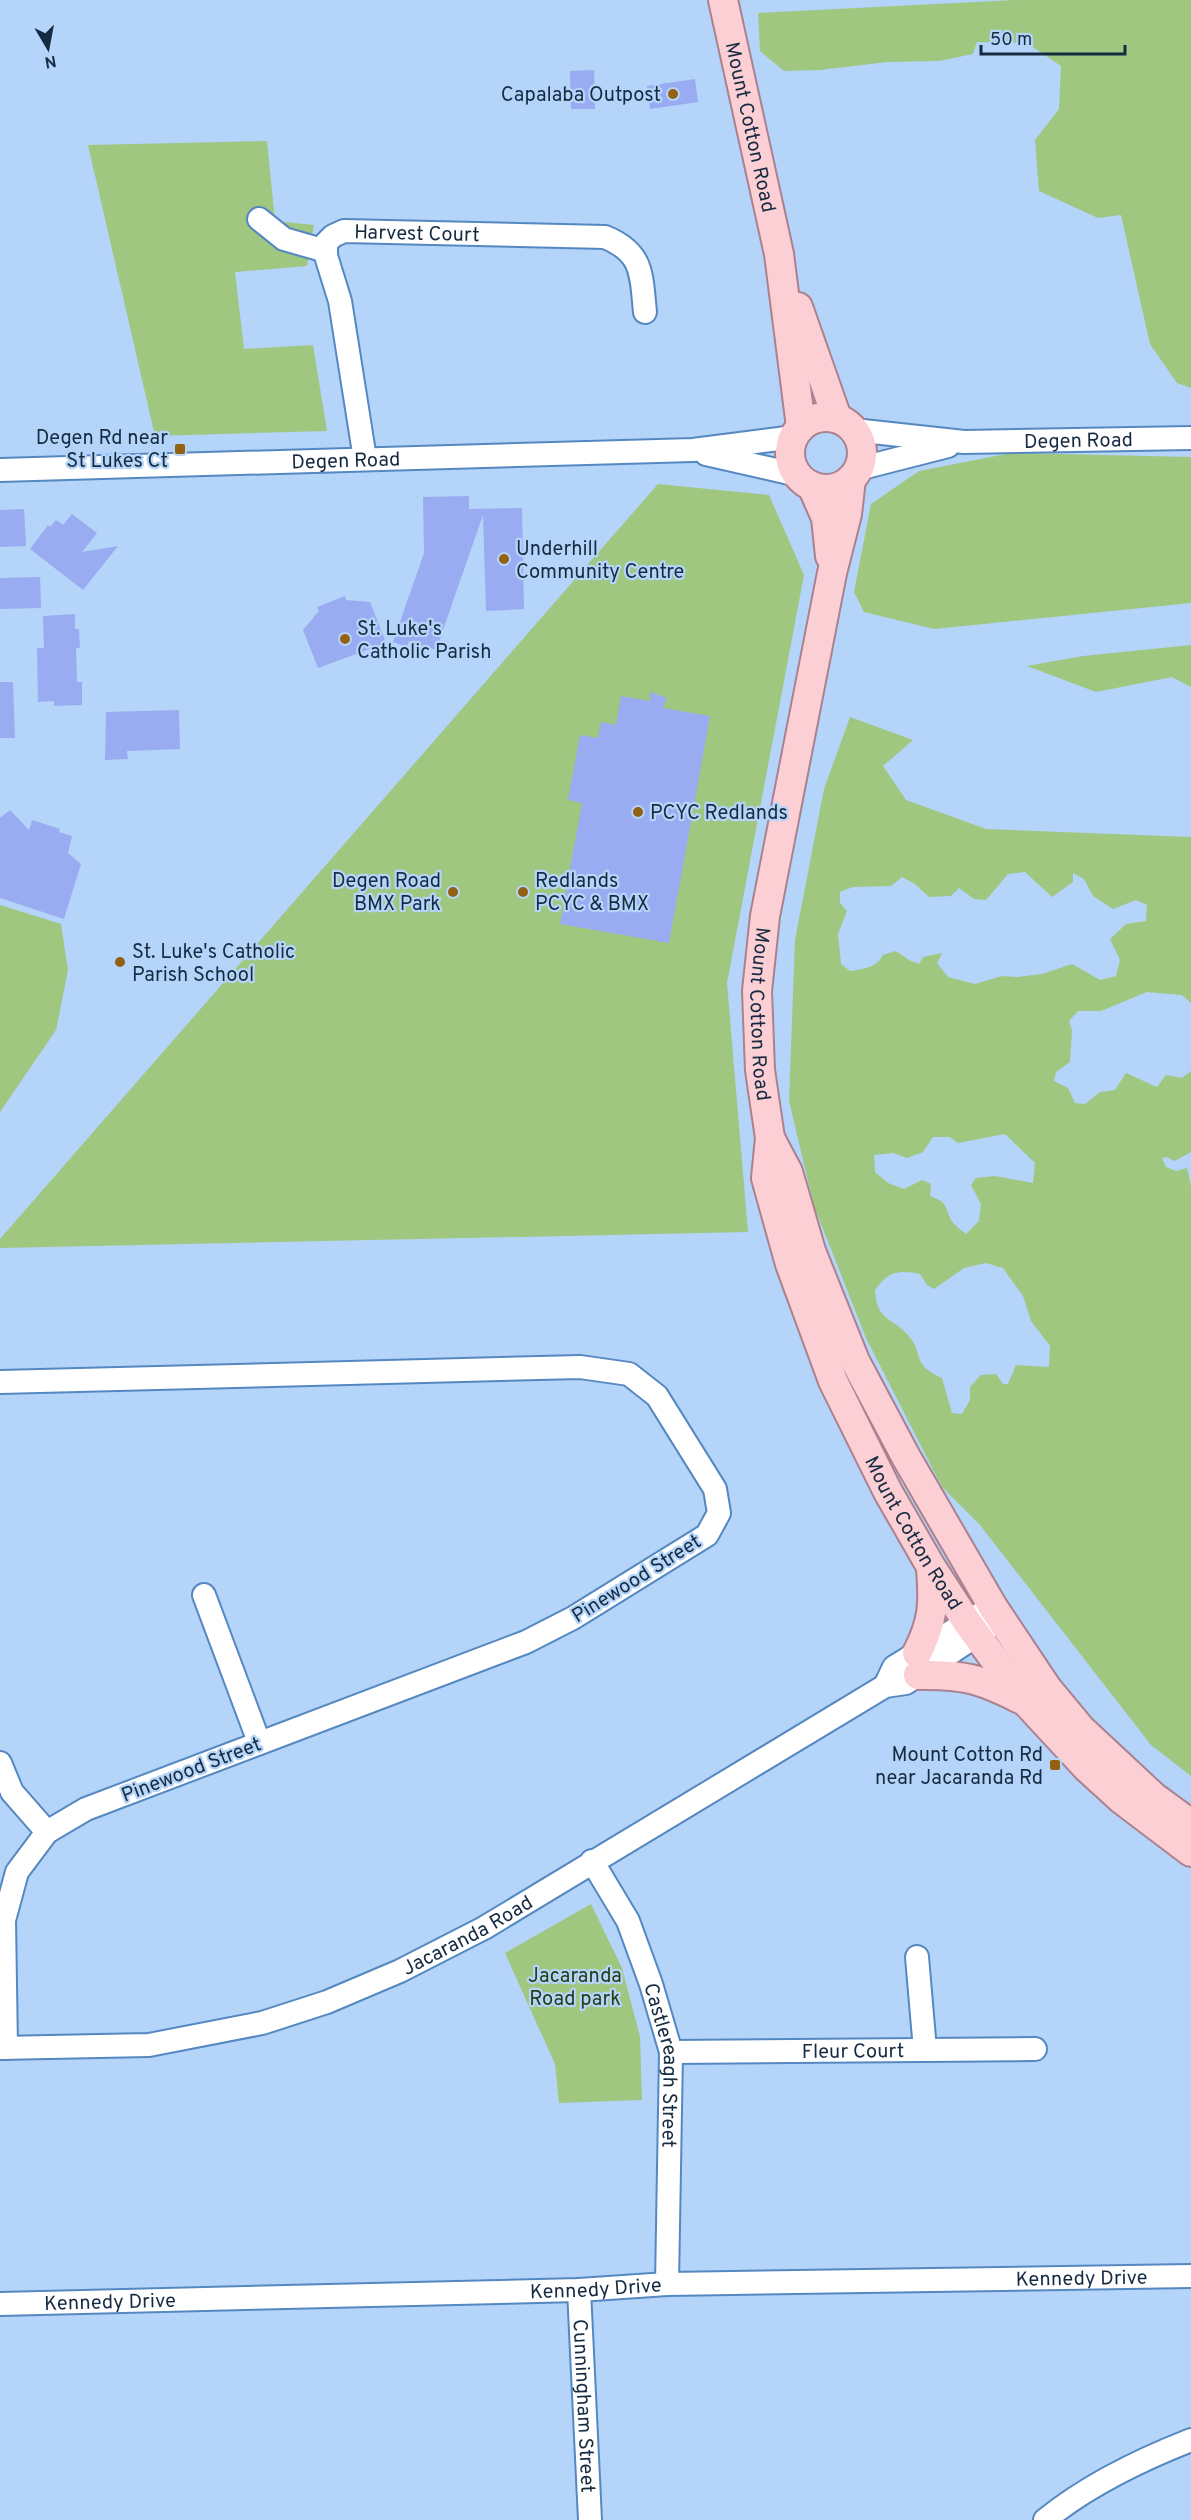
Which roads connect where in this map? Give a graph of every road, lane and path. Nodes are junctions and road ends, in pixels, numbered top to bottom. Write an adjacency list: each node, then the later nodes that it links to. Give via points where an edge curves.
1 (723, 0): 4 (main road, Mount Cotton Road)
2 (259, 219): 3 (street, via 284,239)
3 (326, 251): 5 (street, Harvest Court, via 326,243 344,231 605,237 622,244 635,258); 11 (street, Harvest Court, via 340,301)
4 (779, 254): 6 (main road, Mount Cotton Road); 7 (main road, Mount Cotton Road)
5 (645, 312)
6 (846, 424): 7 (main road, via 818,418); 9 (street, Degen Road); 13 (main road, via 862,449)
7 (797, 432): 10 (street, Degen Road); 14 (main road, via 790,457)
8 (1191, 438): 9 (street, Degen Road)
9 (964, 442): 13 (street, Degen Road)
10 (693, 450): 11 (street, Degen Road); 14 (street, Degen Road)
11 (365, 459): 12 (street, Degen Road)
12 (0, 470)
13 (854, 474): 14 (main road, via 832,488); 15 (main road, Mount Cotton Road)
14 (805, 481): 15 (main road, Mount Cotton Road, via 826,518)
15 (832, 573): 16 (main road, Mount Cotton Road, via 765,916 758,991 760,1070)
16 (770, 1138): 18 (main road, Mount Cotton Road, via 766,1178 812,1324 851,1418); 20 (main road, Mount Cotton Road, via 788,1172 812,1251 855,1361)
17 (0, 1382): 24 (street, Pinewood Street, via 580,1367 629,1374 657,1396 715,1489 719,1513 707,1535 573,1618 526,1642)
18 (930, 1565): 21 (main road, Mount Cotton Road); 22 (main road, via 933,1614)
19 (204, 1595): 24 (street)
20 (997, 1613): 21 (street, Jacaranda Road); 26 (main road, Mount Cotton Road, via 1047,1688 1081,1729 1147,1790)
21 (971, 1628): 22 (street, Jacaranda Road); 23 (main road, Mount Cotton Road)
22 (917, 1664): 23 (main road, via 989,1683); 29 (street, Jacaranda Road, via 894,1668 885,1686)
23 (1025, 1701): 28 (main road, Mount Cotton Road, via 1121,1799)
24 (259, 1742): 27 (street, Pinewood Street, via 86,1809)
25 (0, 1763): 27 (street, via 12,1792)
26 (1191, 1824)
27 (47, 1832): 31 (street, Pinewood Street, via 17,1872 4,1920)
28 (1191, 1852)
29 (592, 1861): 31 (street, Jacaranda Road, via 483,1928 400,1971 294,2013 241,2028 149,2045); 34 (street, Castlereagh Street, via 628,1922)
30 (917, 1957): 33 (street)
31 (3, 2048)
32 (1035, 2049): 33 (street, Fleur Court)
33 (925, 2050): 34 (street, Fleur Court)
34 (671, 2052): 36 (street, Castlereagh Street)
35 (1191, 2276): 36 (street, Kennedy Drive)
36 (667, 2284): 37 (street, Kennedy Drive)
37 (579, 2290): 38 (street, Kennedy Drive); 40 (street, Cunningham Street)
38 (0, 2304)
39 (1191, 2440): 41 (street, via 1115,2476)
40 (590, 2520)
41 (1045, 2520)

